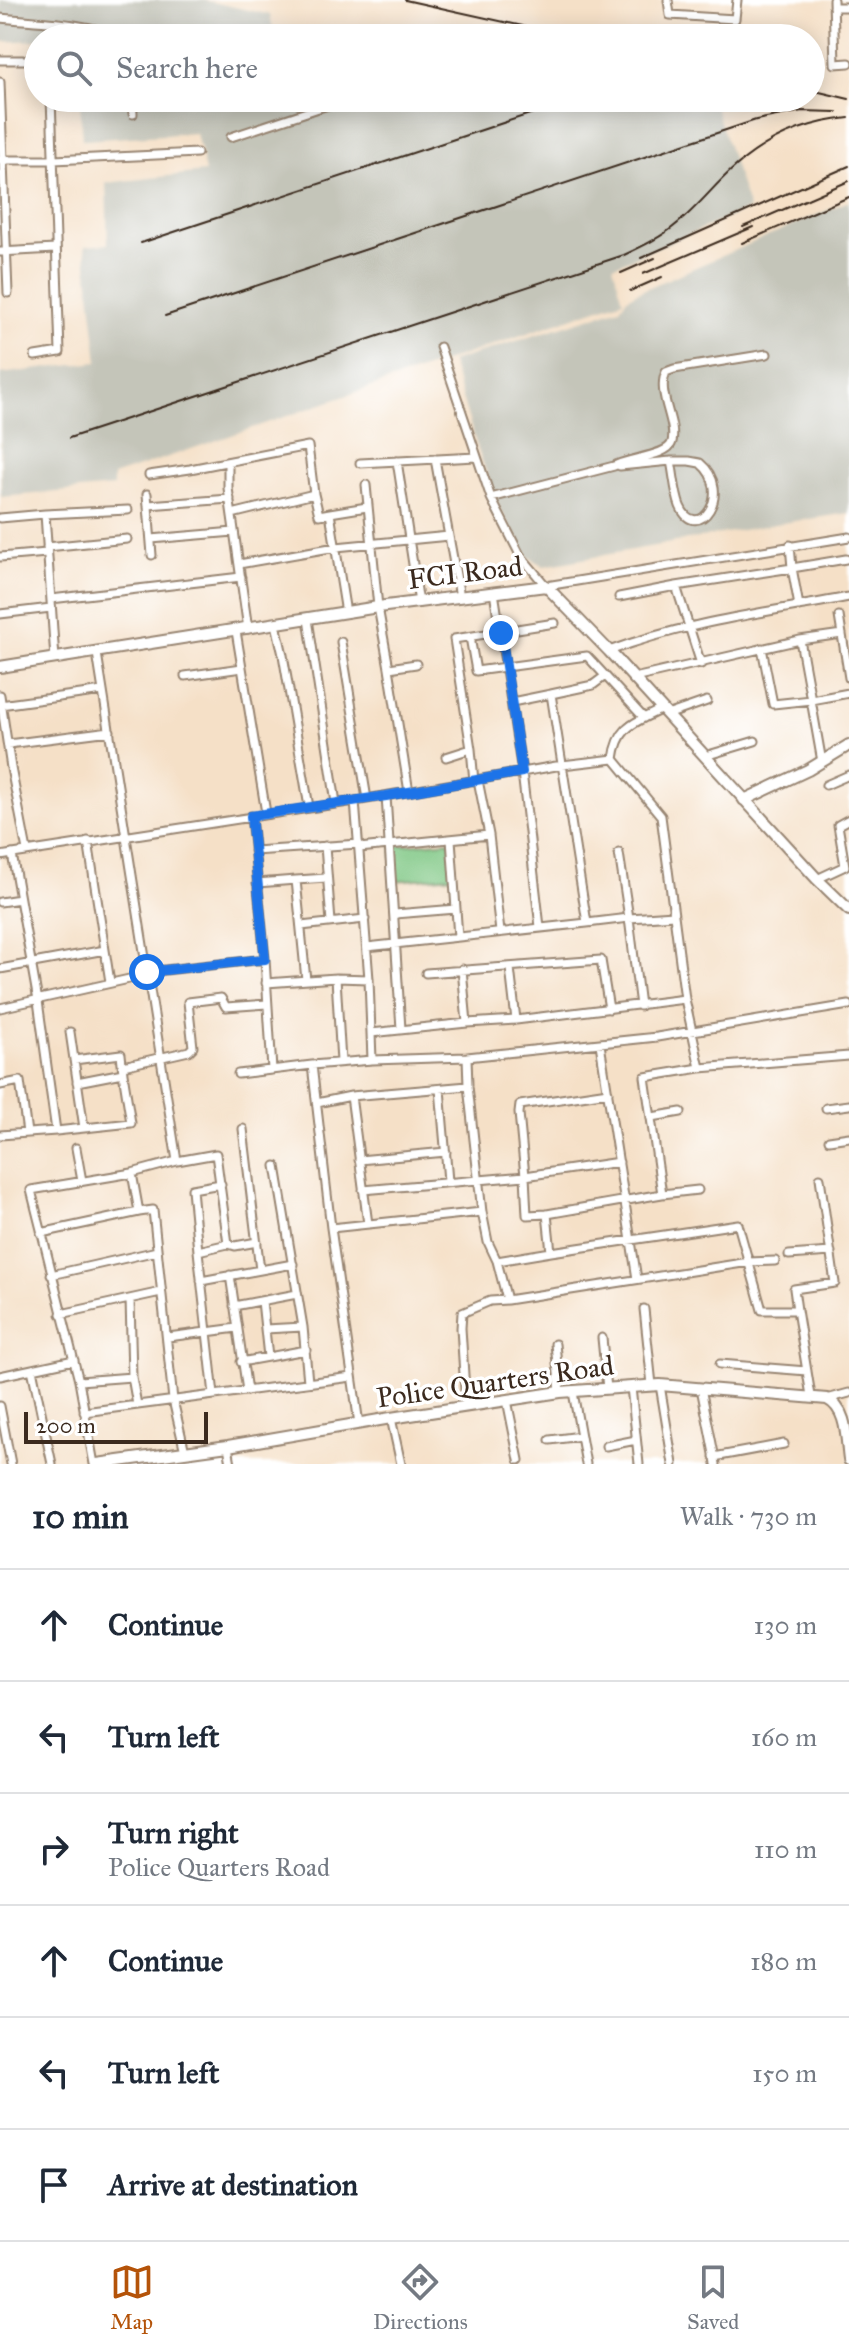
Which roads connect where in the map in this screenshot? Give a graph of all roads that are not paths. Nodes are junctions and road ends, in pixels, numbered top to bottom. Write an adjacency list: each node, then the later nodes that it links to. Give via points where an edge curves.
1 (668, 0): 2 (street, via 670,15 735,19)
2 (737, 0)
3 (833, 4): 4 (street); 9 (street, via 835,64)
4 (849, 7)
5 (0, 18): 6 (street)
6 (47, 24)
7 (0, 60): 8 (street)
8 (24, 60)
9 (849, 63)
10 (0, 82): 11 (street)
11 (1, 111): 16 (street)
12 (52, 112): 17 (street)
13 (307, 112): 14 (street)
14 (231, 137)
15 (197, 153): 17 (street)
16 (2, 159): 17 (street); 18 (street)
17 (54, 160): 19 (street)
18 (2, 205): 20 (street)
19 (55, 249): 20 (street); 24 (street, via 60,352)
20 (4, 252): 21 (street)
21 (8, 293)
22 (440, 347): 25 (street)
23 (767, 354): 31 (street, via 666,372 672,443 662,452)
24 (35, 356)
25 (476, 457): 26 (street); 36 (street)
26 (435, 459): 27 (street); 46 (street)
27 (397, 461): 30 (street); 50 (street)
28 (671, 461): 28 (street, via 700,463 710,476 714,502 706,516 691,518 679,505); 31 (street)
29 (228, 462): 32 (street); 35 (street, via 308,446); 37 (street)
30 (360, 463)
31 (614, 466): 36 (street)
32 (149, 475)
33 (366, 485): 39 (street)
34 (147, 494): 38 (street)
35 (314, 494): 41 (street, via 319,515); 43 (street)
36 (491, 498): 61 (street, via 520,555)
37 (230, 499): 38 (street); 43 (street)
38 (148, 505): 49 (street)
39 (367, 507): 41 (street); 51 (street)
40 (128, 510): 42 (street)
41 (330, 513): 53 (street)
42 (45, 514): 44 (street); 54 (street)
43 (232, 514): 45 (street)
44 (0, 518)
45 (234, 532): 49 (street); 58 (street)
46 (449, 536): 50 (street); 64 (street)
47 (849, 537): 52 (street)
48 (127, 539): 54 (street)
49 (151, 539): 55 (street)
50 (410, 540): 51 (street); 67 (street)
51 (372, 543): 53 (street); 70 (street)
52 (790, 545): 59 (street); 61 (street)
53 (336, 547): 58 (street); 71 (street)
54 (47, 550): 56 (street); 68 (street)
55 (152, 555)
56 (0, 557)
57 (846, 559): 59 (street)
58 (239, 564): 60 (street)
59 (792, 568): 62 (street); 69 (street)
60 (241, 577): 68 (street); 78 (street)
61 (546, 586): 63 (street, FCI Road); 84 (street, FCI Road)
62 (676, 586): 65 (street); 77 (street)
63 (494, 592): 64 (street, FCI Road); 79 (street)
64 (460, 597): 67 (street, FCI Road)
65 (619, 597)
66 (849, 597): 69 (street)
67 (419, 603): 70 (street, FCI Road)
68 (51, 604): 72 (street); 88 (street)
69 (799, 606): 77 (street)
70 (378, 607): 71 (street, FCI Road); 94 (street)
71 (346, 613): 74 (street, FCI Road)
72 (0, 614)
73 (839, 616): 80 (street)
74 (308, 619): 76 (street, FCI Road); 130 (street)
75 (555, 623): 79 (street)
76 (276, 624): 78 (street, FCI Road); 131 (street)
77 (689, 626): 84 (street); 90 (street)
78 (242, 630): 86 (street, FCI Road); 93 (street)
79 (501, 633): 81 (street); 91 (street)
80 (842, 634): 82 (street); 98 (street)
81 (470, 637): 91 (street, via 476,671); 112 (street, via 454,639)
82 (800, 640): 85 (street); 103 (street)
83 (341, 642): 127 (street)
84 (604, 647): 87 (street); 97 (street, FCI Road)
85 (762, 648): 90 (street); 103 (street, via 773,704)
86 (97, 653): 88 (street, FCI Road); 99 (street)
87 (587, 656): 91 (street); 96 (street)
88 (55, 659): 92 (street, FCI Road)
89 (416, 664): 94 (street)
90 (701, 664): 97 (street)
91 (506, 666): 105 (street)
92 (0, 667)
93 (242, 668): 95 (street); 132 (street)
94 (389, 668): 125 (street)
95 (185, 676)
96 (605, 676): 101 (street, via 593,685); 108 (street)
97 (634, 678): 107 (street, FCI Road)
98 (849, 678)
99 (103, 691): 106 (street); 109 (street)
100 (849, 693): 103 (street)
101 (551, 694): 105 (street); 118 (street)
102 (0, 695): 106 (street)
103 (811, 700): 117 (street)
104 (707, 701): 107 (street)
105 (512, 702): 121 (street)
106 (1, 705): 111 (street)
107 (664, 712): 108 (street); 114 (street, FCI Road)
108 (644, 718): 116 (street, via 624,729)
109 (110, 731): 111 (street); 136 (street)
110 (755, 741): 114 (street)
111 (5, 746): 119 (street)
112 (471, 749): 115 (street); 123 (street)
113 (848, 749): 117 (street)
114 (705, 756): 128 (street, FCI Road)
115 (446, 757)
116 (614, 759): 118 (street); 156 (street, via 661,816)
117 (822, 762): 128 (street)
118 (562, 765): 121 (street); 160 (street)
119 (11, 768): 120 (street); 142 (street)
120 (0, 771)
121 (522, 772): 123 (street); 162 (street)
122 (849, 775): 124 (street)
123 (476, 781): 125 (street); 135 (street)
124 (826, 785)
125 (409, 792): 126 (street)
126 (386, 796): 127 (street); 139 (street)
127 (367, 799): 129 (street)
128 (744, 800): 148 (street, FCI Road)
129 (355, 801): 130 (street); 141 (street)
130 (336, 803): 131 (street)
131 (309, 807): 132 (street)
132 (266, 813): 133 (street)
133 (251, 816): 136 (street); 143 (street)
134 (849, 819): 148 (street, via 838,825 845,866)
135 (489, 835): 137 (street); 163 (street)
136 (125, 836): 138 (street); 174 (street)
137 (451, 839): 139 (street); 153 (street)
138 (88, 841): 142 (street); 167 (street)
139 (391, 845): 141 (street); 155 (street)
140 (325, 846): 141 (street); 143 (street); 147 (street)
141 (359, 846): 158 (street)
142 (27, 851): 145 (street)
143 (254, 851): 150 (street)
144 (619, 853): 157 (street)
145 (12, 854): 146 (street); 151 (street)
146 (0, 856)
147 (327, 878): 149 (street); 159 (street)
148 (817, 879): 154 (street, FCI Road)
149 (296, 880): 150 (street); 161 (street)
150 (257, 883): 168 (street)
151 (20, 899): 152 (street); 169 (street)
152 (0, 902)
153 (456, 909): 155 (street); 164 (street)
154 (849, 910)
155 (395, 914): 165 (street)
156 (674, 915): 157 (street); 180 (street)
157 (629, 918): 160 (street); 184 (street)
158 (365, 919): 159 (street); 166 (street)
159 (331, 922): 161 (street)
160 (587, 923): 162 (street)
161 (301, 926): 177 (street)
162 (540, 927): 163 (street)
163 (500, 932): 164 (street)
164 (458, 937): 165 (street)
165 (397, 943): 166 (street); 189 (street)
166 (367, 947): 176 (street)
167 (105, 950): 169 (street); 178 (street)
168 (265, 959): 174 (street); 179 (street)
169 (31, 964): 171 (street); 181 (street)
170 (510, 968): 172 (street); 186 (street, via 601,960); 187 (street)
171 (0, 969)
172 (462, 969): 173 (street); 188 (street)
173 (426, 973)
174 (147, 974): 178 (street); 195 (street)
175 (336, 978): 176 (street); 177 (street); 199 (street)
176 (369, 979): 192 (street)
177 (306, 980): 179 (street)
178 (110, 982): 181 (street)
179 (266, 983): 182 (street)
180 (685, 999): 184 (street); 191 (street)
181 (38, 1001): 185 (street); 218 (street)
182 (267, 1004): 195 (street, via 226,1007 221,998 188,1002 193,1047); 203 (street)
183 (849, 1005): 191 (street)
184 (640, 1006): 186 (street)
185 (0, 1008)
186 (609, 1009): 187 (street)
187 (516, 1020): 188 (street)
188 (467, 1023): 189 (street)
189 (401, 1029): 192 (street)
190 (70, 1032): 197 (street)
191 (693, 1032): 193 (street); 201 (street)
192 (371, 1033): 198 (street)
193 (600, 1044): 196 (street); 209 (street)
194 (849, 1056): 201 (street)
195 (159, 1057): 202 (street); 226 (street)
196 (467, 1057): 198 (street); 207 (street)
197 (74, 1060): 202 (street, via 121,1054); 205 (street)
198 (372, 1060): 199 (street)
199 (341, 1062): 200 (street)
200 (312, 1065): 203 (street); 211 (street, Police Quarters Road)
201 (700, 1068): 215 (street, via 645,1077)
202 (123, 1070): 205 (street); 216 (street, via 131,1123)
203 (272, 1070): 204 (street)
204 (238, 1074)
205 (77, 1082): 216 (street)
206 (0, 1085): 219 (street, via 20,1081)
207 (468, 1086): 208 (street); 231 (street)
208 (440, 1089): 210 (street); 224 (street)
209 (608, 1092): 227 (street); 230 (street, via 520,1105)
210 (351, 1096): 211 (street); 225 (street)
211 (317, 1103): 244 (street, Police Quarters Road)
212 (849, 1105): 213 (street)
213 (826, 1108)
214 (681, 1112): 215 (street)
215 (652, 1117): 238 (street)
216 (84, 1128): 218 (street)
217 (243, 1129): 247 (street)
218 (56, 1131): 219 (street)
219 (27, 1133): 220 (street)
220 (0, 1135)
221 (849, 1137): 222 (street)
222 (829, 1140)
223 (76, 1148): 233 (street)
224 (446, 1152): 225 (street); 234 (street)
225 (359, 1160): 236 (street)
226 (177, 1161): 229 (street); 235 (street, via 216,1154)
227 (619, 1162): 230 (street); 239 (street)
228 (276, 1166): 257 (street)
229 (132, 1173): 233 (street); 240 (street)
230 (525, 1176): 231 (street); 242 (street, via 527,1215)
231 (479, 1178): 234 (street); 241 (street)
232 (820, 1178): 252 (street)
233 (82, 1181): 245 (street, via 31,1190)
234 (448, 1181): 236 (street)
235 (221, 1184): 248 (street); 250 (street, via 192,1189)
236 (363, 1190): 243 (street)
237 (698, 1190): 238 (street)
238 (662, 1194): 239 (street)
239 (624, 1200): 242 (street); 246 (street)
240 (139, 1212): 245 (street); 249 (street, via 153,1210)
241 (482, 1212): 243 (street); 254 (street)
242 (547, 1214): 251 (street)
243 (368, 1224): 244 (street)
244 (331, 1228): 288 (street, Police Quarters Road)
245 (41, 1233): 259 (street)
246 (630, 1241): 251 (street); 256 (street, via 738,1224); 261 (street)
247 (257, 1242): 248 (street); 258 (street)
248 (228, 1244): 250 (street)
249 (157, 1251): 259 (street); 263 (street)
250 (198, 1251): 262 (street)
251 (551, 1252): 254 (street)
252 (831, 1252): 253 (street); 270 (street, via 835,1283 794,1289)
253 (789, 1255)
254 (497, 1261): 266 (street)
255 (775, 1261): 256 (street)
256 (749, 1262): 261 (street); 270 (street, via 762,1310)
257 (293, 1264): 258 (street); 264 (street)
258 (260, 1270): 260 (street)
259 (51, 1275): 271 (street)
260 (230, 1275): 262 (street); 268 (street)
261 (637, 1279): 266 (street)
262 (201, 1281): 275 (street)
263 (161, 1292): 265 (street); 276 (street)
264 (297, 1294): 267 (street); 272 (street)
265 (130, 1299): 271 (street); 287 (street)
266 (507, 1300): 306 (street, via 462,1313)
267 (262, 1301): 268 (street); 274 (street)
268 (234, 1306): 273 (street)
269 (644, 1309): 291 (street)
270 (797, 1310): 285 (street)
271 (61, 1314): 281 (street)
272 (303, 1327): 274 (street); 279 (street)
273 (237, 1328): 275 (street); 282 (street)
274 (265, 1329): 280 (street)
275 (207, 1332): 276 (street); 299 (street)
276 (168, 1337): 302 (street)
277 (602, 1338): 294 (street)
278 (555, 1344): 296 (street)
279 (306, 1350): 280 (street); 290 (street)
280 (268, 1357): 282 (street)
281 (74, 1360): 284 (street); 289 (street)
282 (241, 1362): 295 (street)
283 (720, 1364): 285 (street)
284 (32, 1369): 286 (street); 322 (street)
285 (807, 1371): 300 (street)
286 (0, 1376)
287 (132, 1377): 289 (street); 304 (street)
288 (352, 1377): 290 (street); 309 (street, Police Quarters Road)
289 (79, 1381): 307 (street)
290 (308, 1382): 295 (street)
291 (656, 1385): 292 (street, Police Quarters Road); 293 (street, Police Quarters Road); 328 (street)
292 (631, 1387): 294 (street, Police Quarters Road); 312 (street)
293 (701, 1388): 300 (street, Police Quarters Road); 318 (street)
294 (607, 1389): 297 (street, Police Quarters Road)
295 (247, 1391): 299 (street)
296 (560, 1392): 297 (street, Police Quarters Road); 303 (street, Police Quarters Road)
297 (573, 1392): 310 (street)
298 (849, 1393): 301 (street)
299 (214, 1395): 302 (street)
300 (811, 1396): 301 (street, Police Quarters Road)
301 (827, 1399): 319 (street, via 842,1413)
302 (173, 1400): 304 (street); 316 (street)
303 (507, 1400): 306 (street, Police Quarters Road); 317 (street)
304 (137, 1405): 307 (street)
305 (0, 1406): 321 (street)
306 (466, 1406): 308 (street, Police Quarters Road)
307 (84, 1412): 323 (street)
308 (391, 1418): 309 (street, Police Quarters Road); 325 (street)
309 (359, 1424): 314 (street)
310 (581, 1436): 311 (street); 326 (street)
311 (550, 1440)
312 (636, 1440): 315 (street); 327 (street)
313 (784, 1444): 318 (street)
314 (228, 1446): 316 (street); 324 (street)
315 (606, 1446)
316 (185, 1452): 320 (street)
317 (519, 1460)
318 (715, 1460)
319 (849, 1460)
320 (146, 1461): 323 (street)
321 (11, 1464)
322 (52, 1464)
323 (96, 1464)
324 (231, 1464)
325 (401, 1464)
326 (586, 1464)
327 (639, 1464)
328 (673, 1464)

